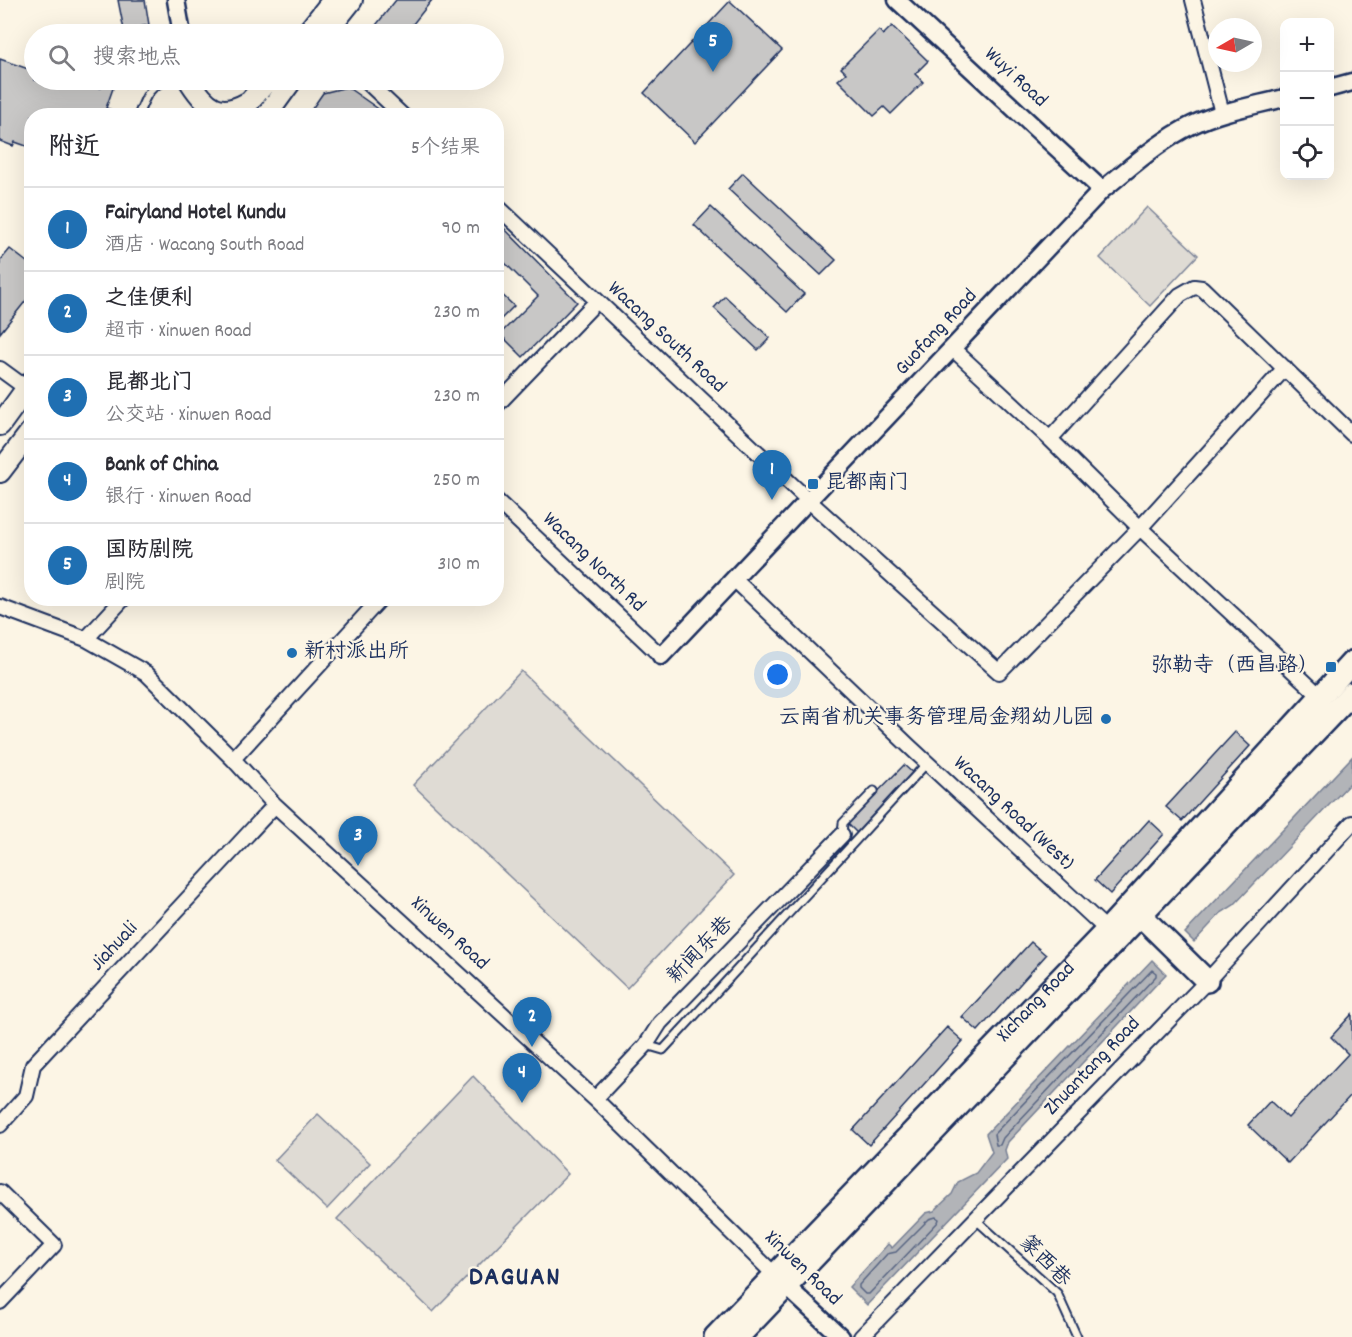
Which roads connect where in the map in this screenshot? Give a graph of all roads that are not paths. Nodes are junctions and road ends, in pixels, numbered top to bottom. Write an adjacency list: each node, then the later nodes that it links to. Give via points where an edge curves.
1 (176, 0): 6 (street)
2 (333, 0): 7 (main road)
3 (352, 0): 8 (main road)
4 (897, 0): 25 (street, Wuyi Road)
5 (1193, 0): 24 (street)
6 (180, 24)
7 (314, 24)
8 (333, 24)
9 (1352, 82): 10 (street)
10 (1334, 87)
11 (150, 90): 18 (lane)
12 (192, 90): 19 (main road)
13 (196, 90): 20 (main road, via 209,107)
14 (259, 90): 21 (main road)
15 (285, 90): 22 (main road)
16 (376, 90): 23 (street)
17 (1280, 99): 24 (street, Guofang Road)
18 (142, 108)
19 (195, 108)
20 (215, 108)
21 (244, 108)
22 (272, 108)
23 (395, 108)
24 (1222, 113): 25 (street, Guofang Road, via 1163,142)
25 (1102, 190): 28 (street, Guofang Road)
26 (504, 213): 27 (street, Wacang South Road)
27 (597, 301): 33 (street); 39 (street, Wacang South Road)
28 (953, 349): 36 (street); 39 (street, Guofang Road)
29 (1285, 368): 35 (street); 36 (street, via 1202,288 1194,287 1180,295); 41 (street)
30 (0, 369): 31 (street)
31 (24, 382)
32 (24, 392): 34 (main road)
33 (504, 398)
34 (0, 425)
35 (1352, 434)
36 (1050, 439): 41 (street)
37 (24, 440): 38 (main road)
38 (0, 472)
39 (808, 500): 41 (street, Wacang South Road, via 999,672); 42 (street, Guofang Road)
40 (504, 508): 47 (street, Wacang North Rd)
41 (1140, 528): 50 (street)
42 (734, 579): 47 (street, Guofang Road); 52 (street, Wacang Road (West))
43 (117, 606): 46 (street)
44 (374, 606): 51 (street)
45 (0, 607): 46 (street, Xinwen Road)
46 (86, 639): 51 (street, Xinwen Road, via 146,673)
47 (661, 656)
48 (1352, 663): 50 (main road, Xichang Road)
49 (1352, 693): 57 (main road, Xichang Road)
50 (1321, 697): 58 (main road, Xichang Road)
51 (233, 759): 54 (street, Xinwen Road)
52 (927, 764): 58 (street, Wacang Road (West)); 60 (lane, via 663,1050)
53 (874, 791): 56 (lane, via 843,824)
54 (275, 805): 61 (street, Xinwen Road); 62 (street, Jiahuali, via 33,1065 26,1096)
55 (1352, 823): 59 (street, Zhuantang Road)
56 (842, 835): 60 (street, 新闻东巷, via 660,1023)
57 (1141, 916): 59 (main road); 65 (main road, Xichang Road)
58 (1107, 930): 65 (main road, Xichang Road)
59 (1207, 981): 64 (street, Zhuantang Road)
60 (646, 1045): 61 (street, 新闻东巷)
61 (595, 1099): 65 (street, Xinwen Road)
62 (0, 1125)
63 (0, 1192): 66 (street, via 54,1245)
64 (975, 1219): 70 (street, Zhuantang Road); 71 (lane, 篆西巷, via 1057,1293)
65 (780, 1280): 67 (main road, Xichang Road); 68 (main road, Xichang Road); 69 (street, Xinwen Road)
66 (0, 1302)
67 (715, 1337)
68 (738, 1337)
69 (841, 1337)
70 (861, 1337)
71 (1077, 1337)

